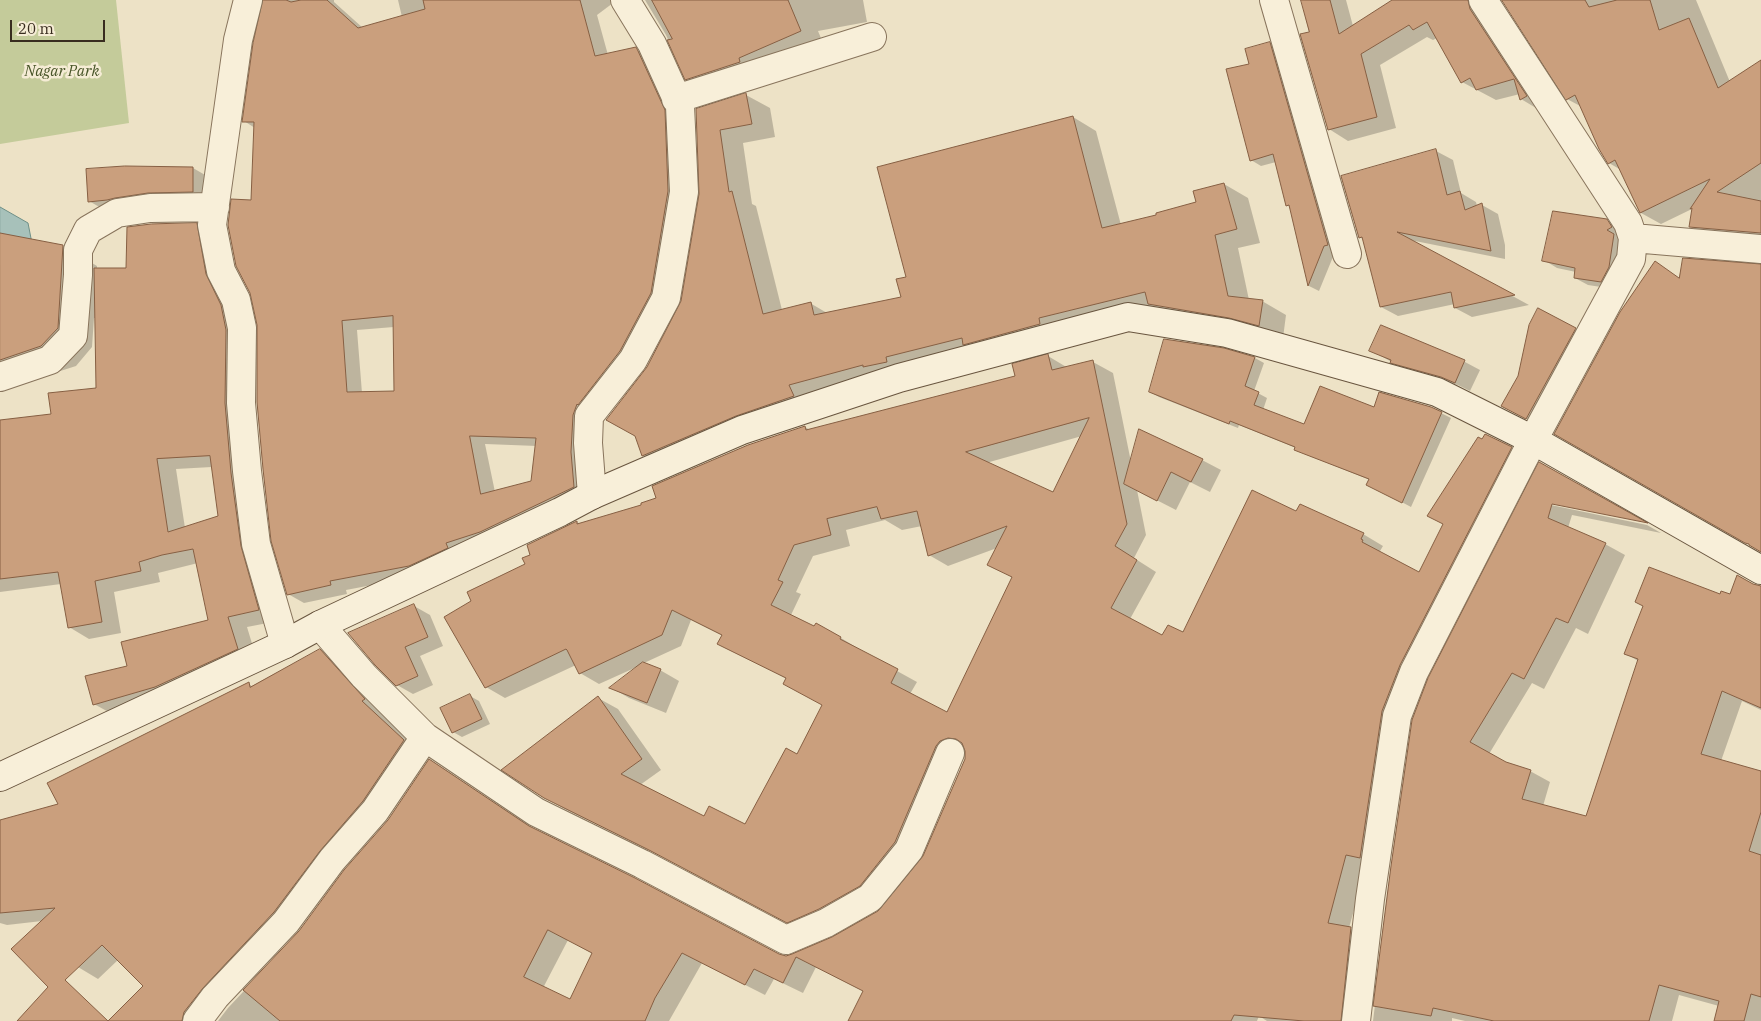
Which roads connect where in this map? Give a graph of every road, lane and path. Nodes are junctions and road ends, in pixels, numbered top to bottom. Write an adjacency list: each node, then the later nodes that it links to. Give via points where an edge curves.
1 (248, 0): 7 (street, via 238,40)
2 (625, 0): 6 (street, via 652,44)
3 (1274, 0): 10 (street)
4 (1483, 0): 8 (street, via 1628,223)
5 (872, 37): 6 (street)
6 (676, 99): 13 (street, via 680,106 684,192 666,298 633,360 589,416)
7 (215, 207): 11 (street, via 150,208 117,213 88,230 78,250 73,336 50,360); 16 (street, via 212,225 221,270 236,300 242,328 246,471 256,544)
8 (1633, 238): 9 (street); 12 (street, via 1631,260)
9 (1761, 249)
10 (1348, 254)
11 (0, 377)
12 (1533, 440): 13 (street, via 1437,392 1227,333 1128,317 899,378 834,399 742,430); 14 (street); 21 (street, via 1414,672 1398,716 1370,899)
13 (592, 495): 15 (street)
14 (1761, 570)
15 (320, 625): 16 (street); 17 (street, via 364,676)
16 (285, 644): 19 (street)
17 (425, 737): 18 (street, via 536,812 786,940 826,923 870,898 909,850); 20 (street, via 375,811 332,860 286,922 215,997)
18 (950, 753)
19 (0, 777)
20 (197, 1021)
21 (1356, 1021)

